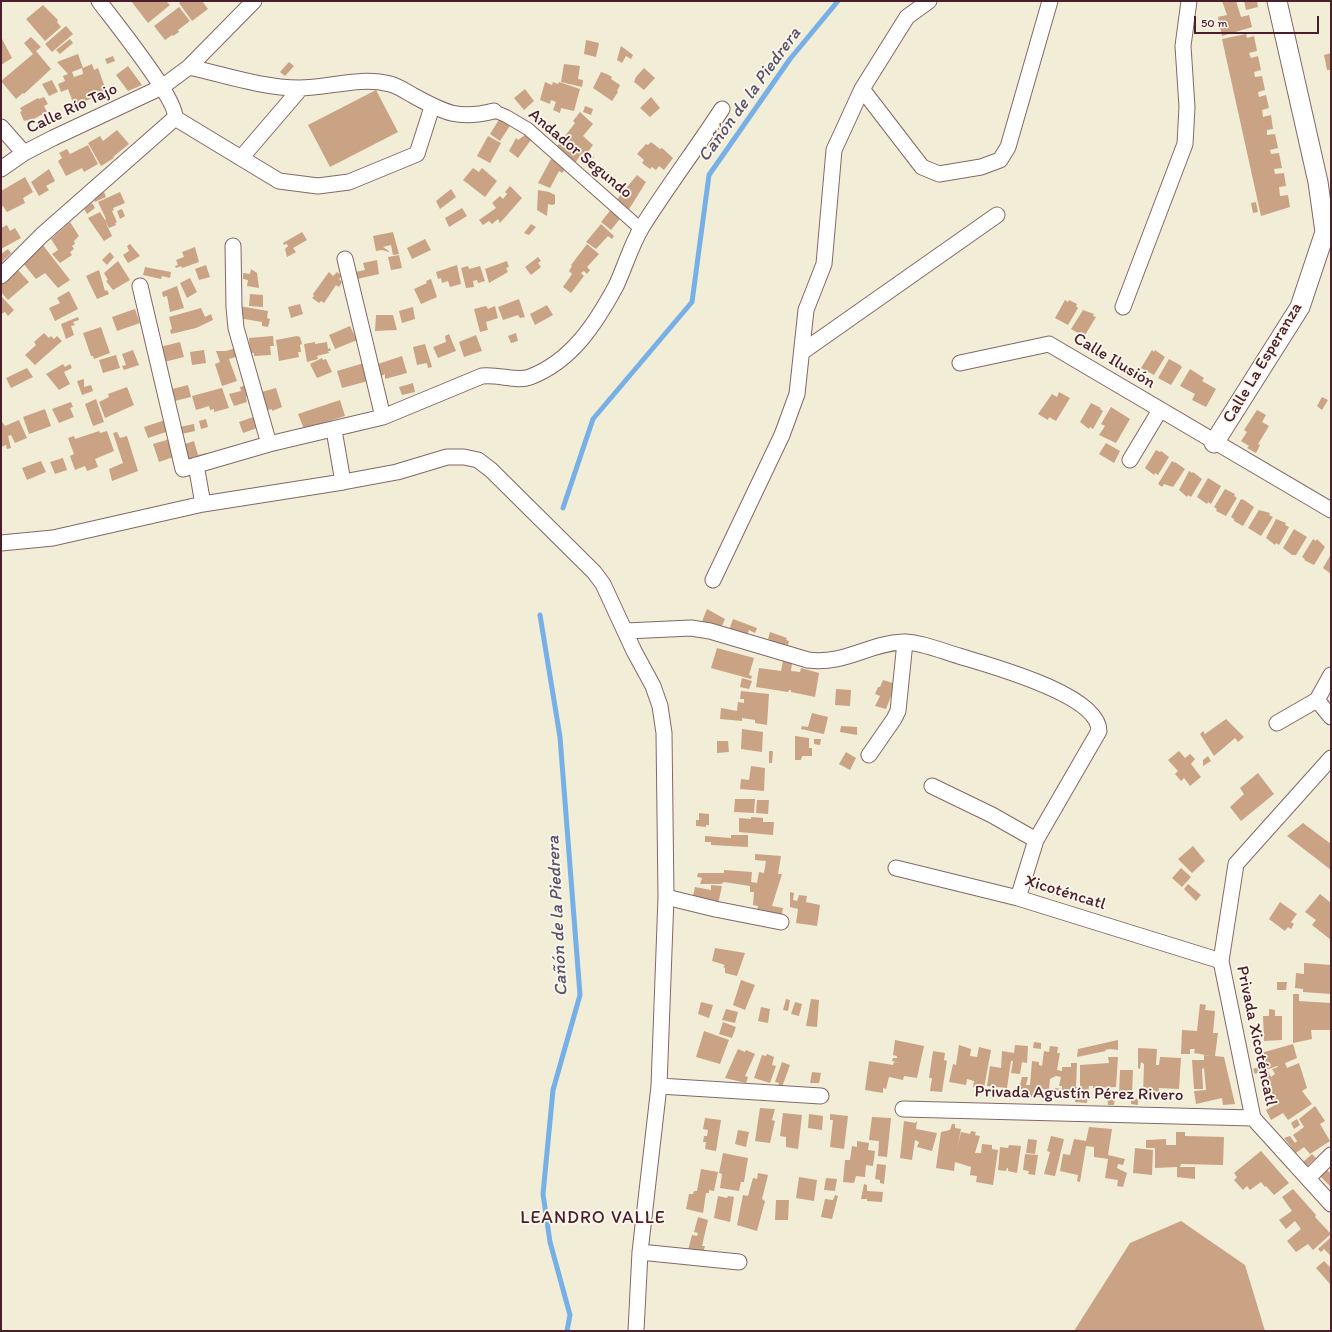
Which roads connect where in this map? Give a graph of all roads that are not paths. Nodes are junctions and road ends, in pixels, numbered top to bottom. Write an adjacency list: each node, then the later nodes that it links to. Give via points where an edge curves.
1 (100, 1): 8 (street)
2 (254, 1): 7 (street, Calle Río Tajo)
3 (929, 1): 10 (street, via 907,17)
4 (1050, 1): 10 (street, via 1008,147 1000,160 981,167 939,174 922,167)
5 (1189, 1): 25 (street, via 1183,46 1187,107 1185,144)
6 (1277, 1): 31 (street, Calle La Esperanza, via 1318,182 1325,232 1300,307)
7 (189, 67): 8 (street, Calle Río Tajo); 9 (street, via 280,87)
8 (162, 87): 14 (street, via 174,110); 16 (street, Calle Río Tajo)
9 (301, 88): 11 (street, via 368,81 390,84); 17 (street)
10 (862, 89): 26 (street, via 834,150 824,264 806,310)
11 (432, 107): 13 (street, via 451,114 474,116); 17 (street, via 417,154 349,182 318,186 279,181)
12 (722, 109): 20 (street)
13 (494, 111): 20 (street, Andador Segundo, via 528,129)
14 (173, 120): 17 (street); 23 (street, via 42,235)
15 (1, 128): 16 (street)
16 (24, 153): 18 (street, Calle Río Tajo)
17 (241, 158)
18 (1, 169)
19 (997, 215): 26 (street)
20 (641, 229): 29 (street, via 615,286 587,332 574,349 561,359 530,377 518,379 494,374 482,376)
21 (233, 246): 32 (street, via 236,328)
22 (345, 259): 29 (street)
23 (1, 276)
24 (140, 286): 34 (street, via 183,469)
25 (1123, 307)
26 (802, 352): 39 (street, via 797,394 782,435)
27 (960, 363): 28 (street, Calle Ilusión, via 1049,344)
28 (1160, 410): 31 (street, Calle Ilusión); 33 (street, Calle Ilusión)
29 (383, 417): 30 (street)
30 (334, 430): 32 (street); 35 (street)
31 (1214, 443): 37 (street, Calle Ilusión)
32 (269, 444): 34 (street)
33 (1130, 460)
34 (196, 465): 36 (street)
35 (343, 482): 36 (street); 40 (street, via 397,472 447,456 478,460 594,572 612,599)
36 (203, 504): 38 (street, via 53,538)
37 (1331, 510)
38 (1, 543)
39 (713, 580)
40 (626, 631): 41 (street, via 691,628 710,631 822,662 835,661); 51 (street, via 660,706 664,733)
41 (905, 642): 46 (street, via 898,711); 49 (street, via 1024,675 1075,702 1095,719 1099,731)
42 (1331, 675): 43 (street)
43 (1317, 700): 44 (street); 45 (street)
44 (1331, 717)
45 (1277, 723)
46 (869, 755)
47 (1331, 758): 54 (street, Privada Xicoténcatl, via 1236,864)
48 (932, 786): 49 (street)
49 (1036, 840): 52 (street)
50 (896, 868): 52 (street, Xicoténcatl)
51 (666, 897): 53 (street); 55 (street)
52 (1018, 898): 54 (street, Xicoténcatl)
53 (781, 922)
54 (1221, 961): 58 (street, Privada Xicoténcatl)
55 (658, 1086): 56 (street); 62 (street)
56 (821, 1096)
57 (903, 1109): 58 (street, Privada Agustín Pérez Rivero)
58 (1253, 1118): 60 (street)
59 (1331, 1155): 60 (street)
60 (1308, 1178): 61 (street)
61 (1331, 1204)
62 (640, 1252): 63 (street); 64 (street)
63 (739, 1262)
64 (636, 1331)

